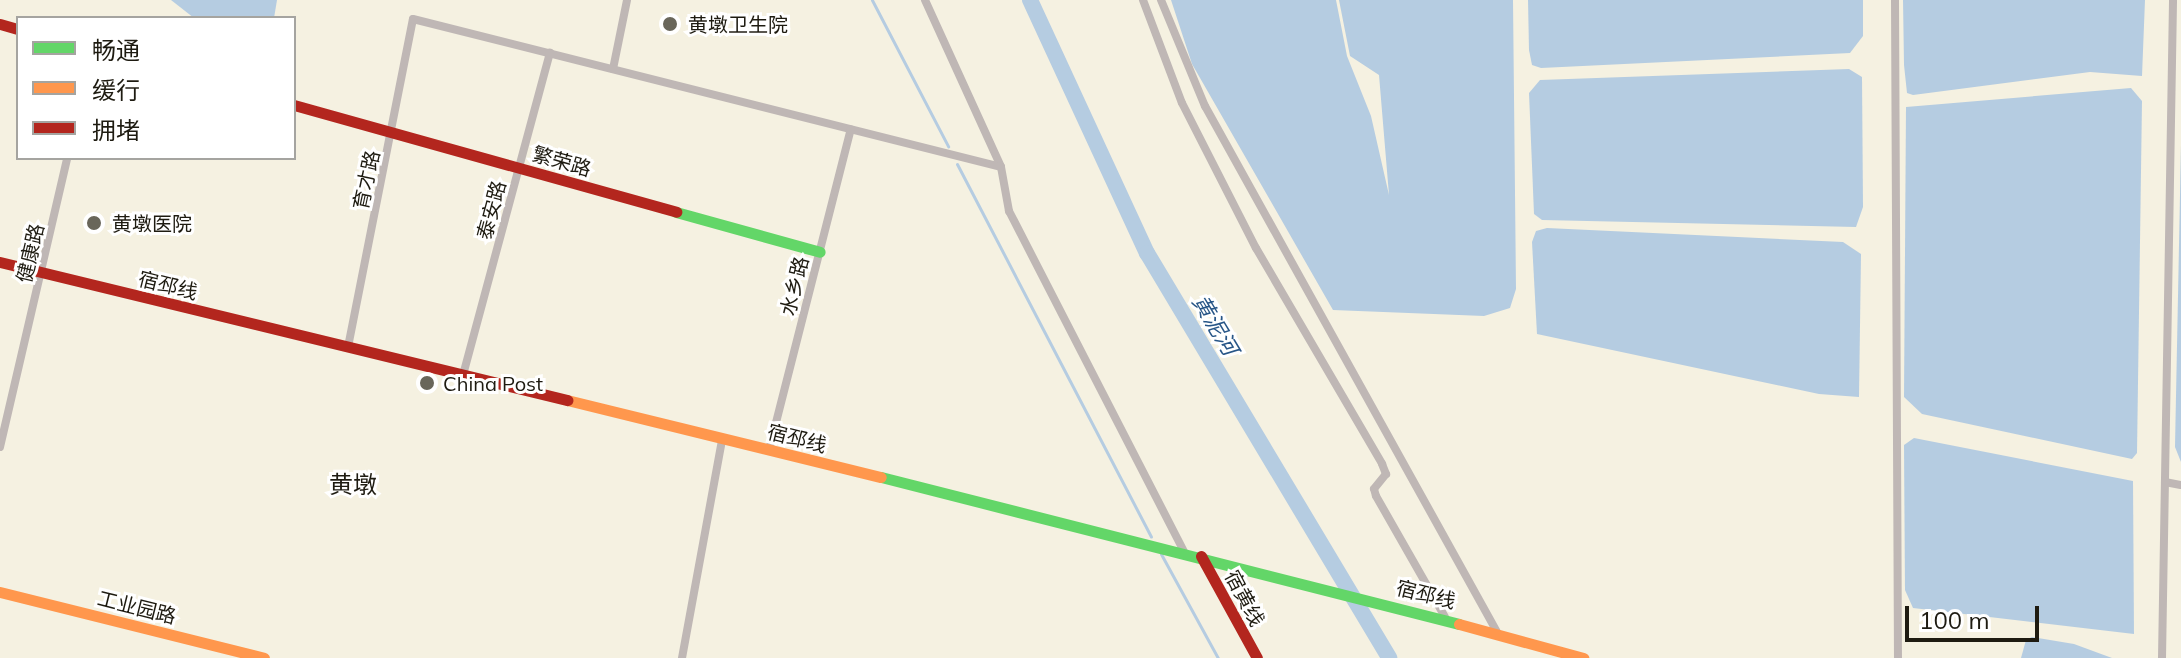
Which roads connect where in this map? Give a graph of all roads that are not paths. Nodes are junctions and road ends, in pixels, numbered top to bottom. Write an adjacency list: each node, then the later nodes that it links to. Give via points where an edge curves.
1 (627, 0): 8 (street)
2 (925, 0): 13 (street)
3 (1143, 0): 28 (street, via 1182,103 1256,248 1382,464 1386,474 1374,489 1376,496)
4 (1161, 0): 29 (street, via 1205,106)
5 (1895, 0): 34 (street)
6 (2173, 0): 23 (street)
7 (550, 53): 8 (street); 11 (street, 育才路, via 413,19); 14 (street, 泰安路)
8 (613, 69): 10 (street)
9 (296, 106): 11 (street, 繁荣路)
10 (851, 129): 13 (street); 15 (street, 水乡路)
11 (392, 132): 14 (street, 繁荣路); 18 (street, 育才路)
12 (67, 160): 17 (street, 健康路)
13 (1001, 167): 25 (street, via 1009,211)
14 (519, 168): 15 (street, 繁荣路); 19 (street, 泰安路)
15 (820, 252): 22 (street, 水乡路)
16 (0, 262): 17 (street, 宿邳线)
17 (43, 273): 18 (street, 宿邳线); 21 (street, 健康路)
18 (348, 347): 19 (street, 宿邳线)
19 (463, 375): 20 (street, 宿邳线)
20 (722, 439): 22 (street, 宿邳线); 31 (street)
21 (0, 447)
22 (769, 450): 25 (street, 宿邳线)
23 (2165, 482): 24 (street); 35 (street)
24 (2181, 485)
25 (1184, 551): 26 (street, 宿邳线)
26 (1201, 556): 28 (street, 宿邳线); 32 (street, 宿黄线)
27 (0, 592): 30 (street, 工业园路)
28 (1445, 617): 29 (street, 宿邳线)
29 (1497, 632): 33 (street, 宿邳线)
30 (264, 658)
31 (682, 658)
32 (1257, 658)
33 (1583, 658)
34 (1898, 658)
35 (2162, 658)

